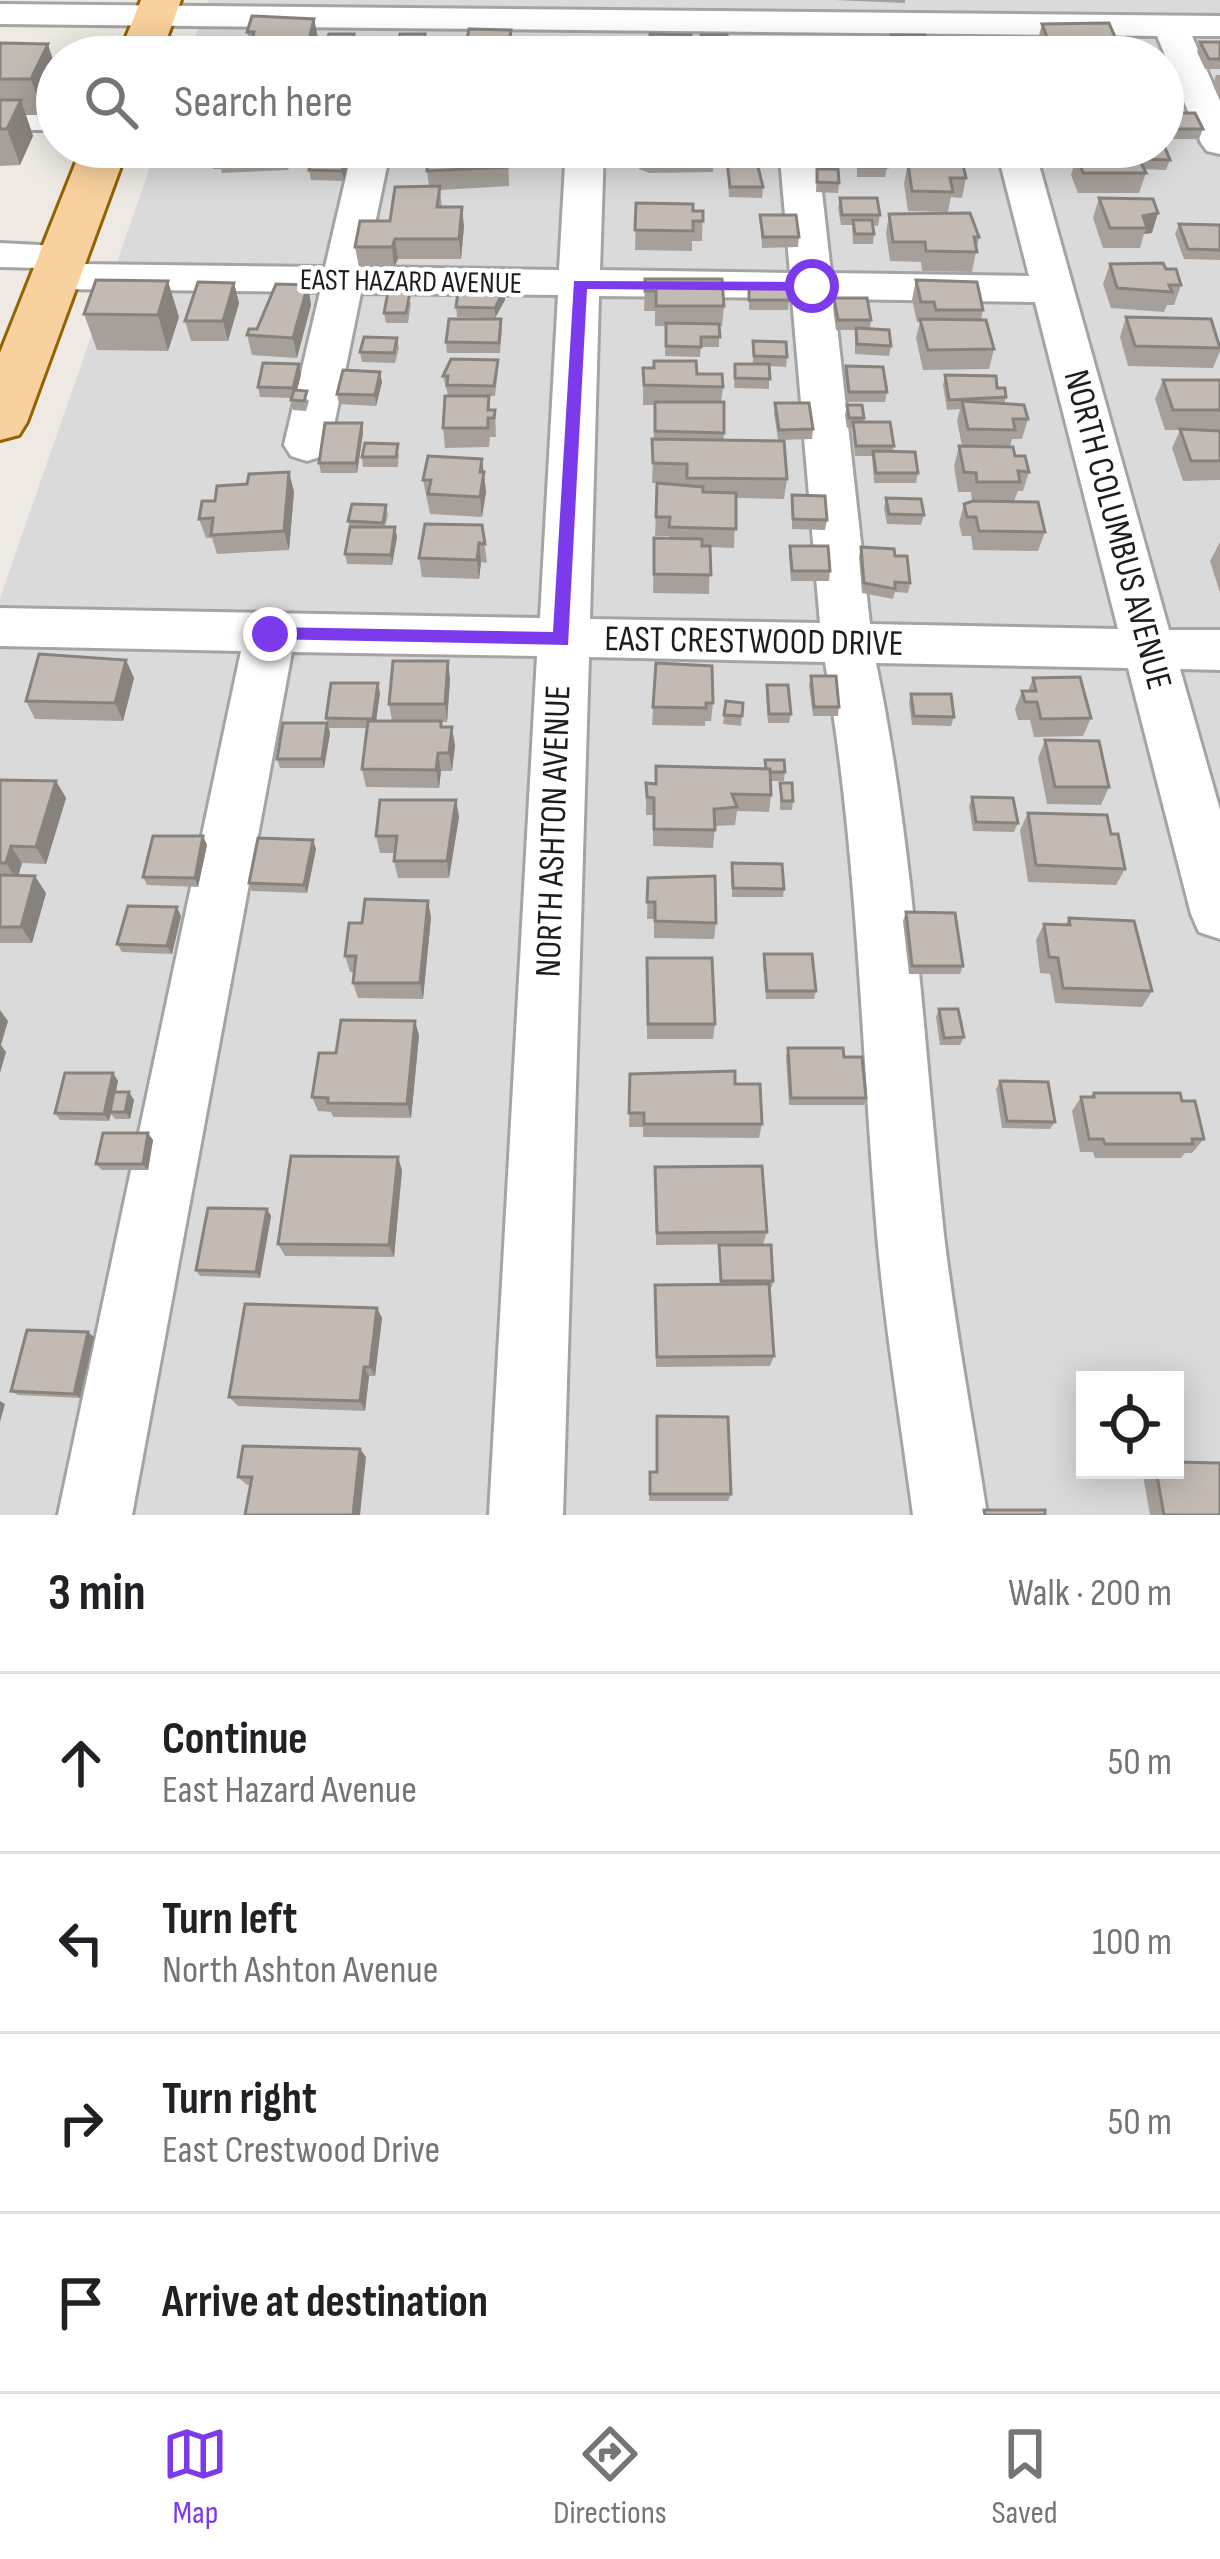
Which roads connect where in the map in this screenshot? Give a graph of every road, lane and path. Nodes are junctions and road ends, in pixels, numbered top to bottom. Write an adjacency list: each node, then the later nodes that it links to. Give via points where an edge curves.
1 (158, 8): 2 (street); 5 (street); 9 (main road)
2 (394, 9): 3 (street)
3 (591, 9): 4 (street)
4 (783, 10): 8 (street)
5 (0, 14)
6 (1170, 26): 7 (street); 8 (street); 10 (street)
7 (1220, 26)
8 (982, 27)
9 (147, 36)
10 (1174, 36)
11 (1184, 59): 14 (street)
12 (0, 119): 13 (street)
13 (36, 119)
14 (1220, 143)
15 (97, 168): 21 (main road)
16 (368, 168): 22 (street)
17 (584, 168): 23 (street, NORTH ASHTON AVENUE)
18 (799, 168): 24 (street)
19 (1021, 168): 25 (street, NORTH COLUMBUS AVENUE)
20 (0, 255): 21 (street, EAST HAZARD AVENUE)
21 (60, 266): 22 (street, EAST HAZARD AVENUE); 26 (main road)
22 (344, 280): 23 (street, EAST HAZARD AVENUE); 27 (street)
23 (580, 284): 24 (street, EAST HAZARD AVENUE); 30 (street, NORTH ASHTON AVENUE)
24 (812, 286): 25 (street, EAST HAZARD AVENUE); 31 (street)
25 (1053, 289): 32 (street, NORTH COLUMBUS AVENUE)
26 (2, 412)
27 (307, 445)
28 (0, 627): 29 (street, EAST CRESTWOOD DRIVE)
29 (270, 634): 30 (street, EAST CRESTWOOD DRIVE); 35 (street)
30 (561, 640): 31 (street, EAST CRESTWOOD DRIVE); 36 (street, NORTH ASHTON AVENUE)
31 (847, 644): 32 (street, EAST CRESTWOOD DRIVE); 37 (street, via 867,749 911,1236)
32 (1149, 648): 33 (street, EAST CRESTWOOD DRIVE); 34 (street, NORTH COLUMBUS AVENUE)
33 (1220, 650)
34 (1220, 914)
35 (95, 1515)
36 (526, 1515)
37 (950, 1515)

